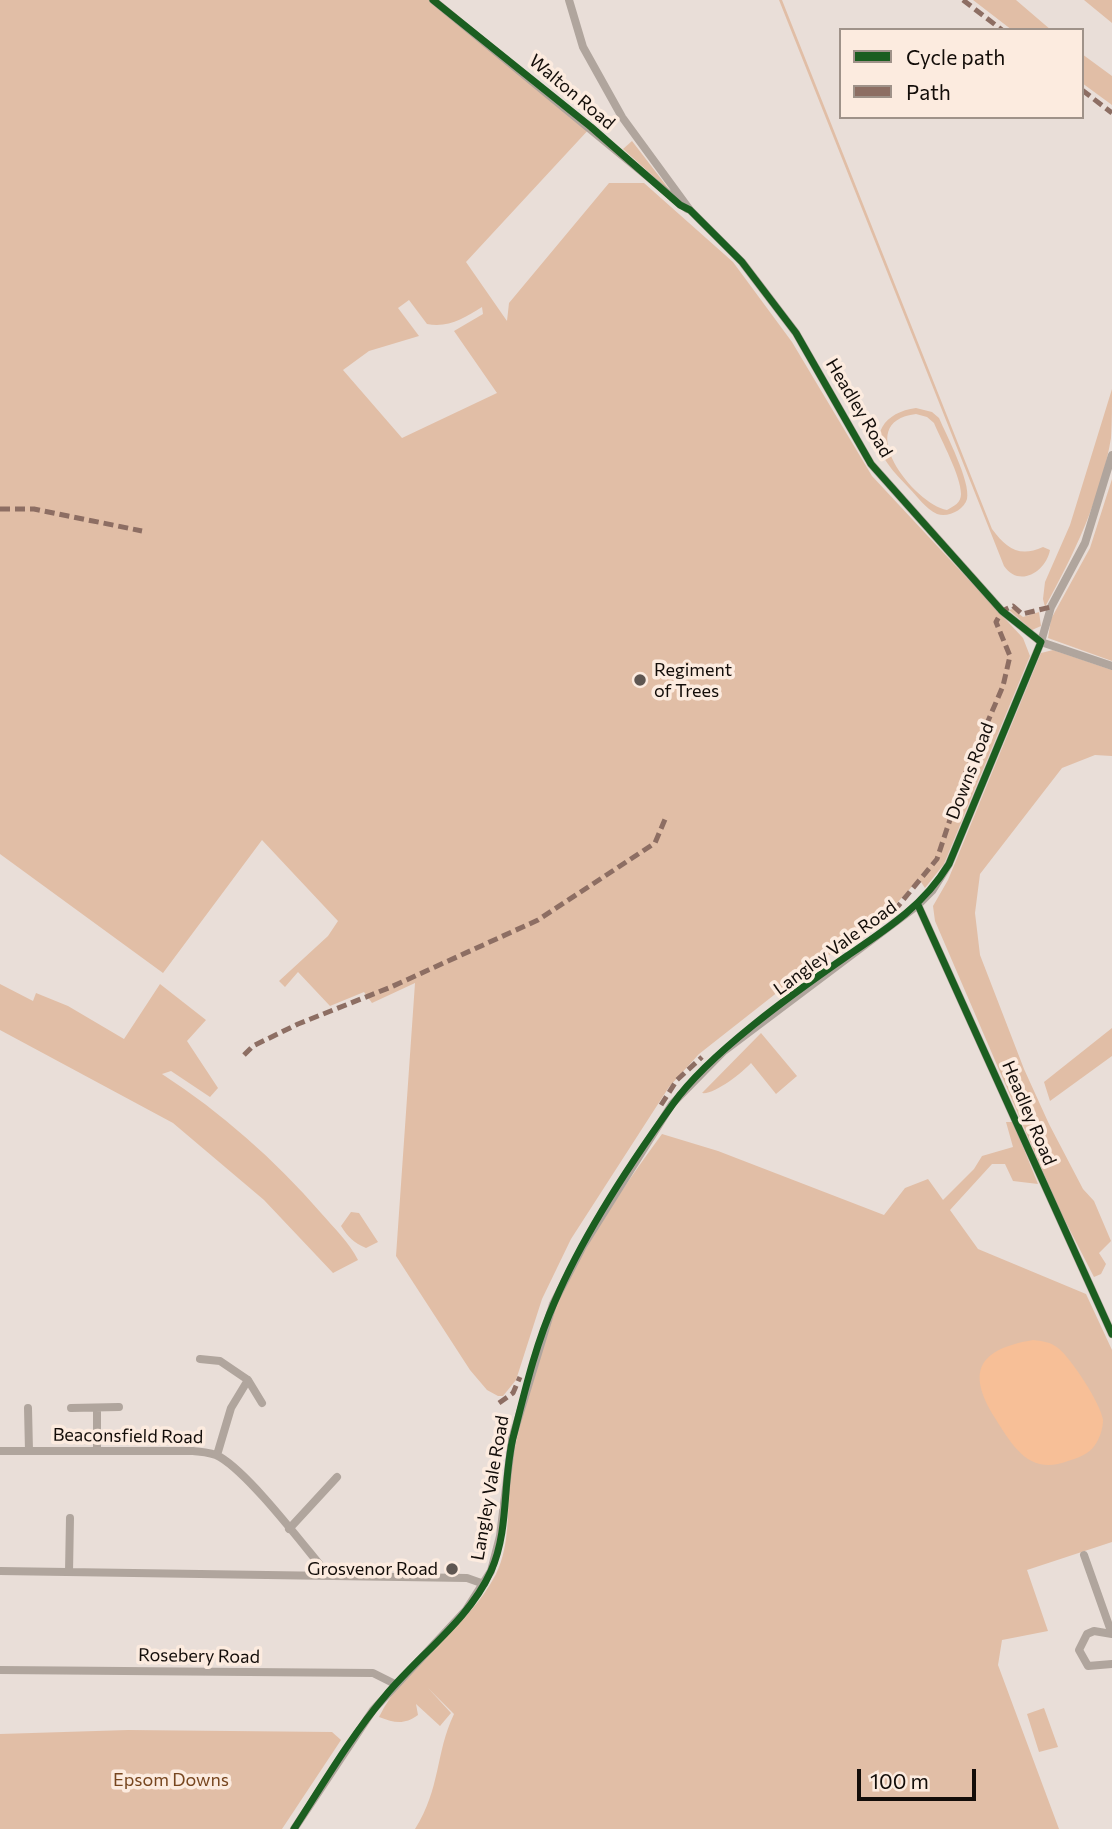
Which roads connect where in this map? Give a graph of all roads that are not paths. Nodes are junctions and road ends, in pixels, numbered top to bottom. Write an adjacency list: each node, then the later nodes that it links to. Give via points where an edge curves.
1 (433, 0): 3 (street, Walton Road)
2 (569, 0): 3 (street, Headley Road, via 583,47 600,80)
3 (690, 210): 5 (street, Headley Road, via 742,262 796,333 872,464 1002,611)
4 (1112, 456): 5 (street, Downs Road, via 1085,543 1046,620)
5 (1041, 642): 6 (street, Headley Road); 7 (street, Downs Road, via 949,864)
6 (1112, 666)
7 (918, 905): 8 (street, Headley Road); 27 (street, Langley Vale Road, via 709,1064 673,1104 626,1177 571,1268 545,1328 512,1439 500,1536)
8 (1112, 1334)
9 (200, 1359): 10 (street, via 219,1361)
10 (248, 1380): 11 (street); 19 (street, via 231,1408)
11 (262, 1403)
12 (119, 1407): 15 (street)
13 (28, 1408): 17 (street)
14 (71, 1408): 15 (street)
15 (97, 1408): 18 (street)
16 (0, 1451): 17 (street, Beaconsfield Road)
17 (29, 1451): 18 (street, Beaconsfield Road)
18 (97, 1451): 19 (street, Beaconsfield Road)
19 (217, 1455): 22 (street, Beaconsfield Road)
20 (337, 1477): 22 (street)
21 (70, 1518): 25 (street)
22 (289, 1529): 26 (street, Beaconsfield Road)
23 (1084, 1555): 28 (street)
24 (0, 1571): 25 (street)
25 (69, 1572): 26 (street)
26 (325, 1576): 27 (street, via 467,1578)
27 (484, 1584): 31 (street, Langley Vale Road, via 466,1610)
28 (1112, 1634): 29 (street, via 1087,1634 1079,1650 1088,1666)
29 (1112, 1664)
30 (0, 1670): 31 (street, Rosebery Road, via 373,1674)
31 (395, 1684): 32 (street, Langley Vale Road)
32 (293, 1829)

